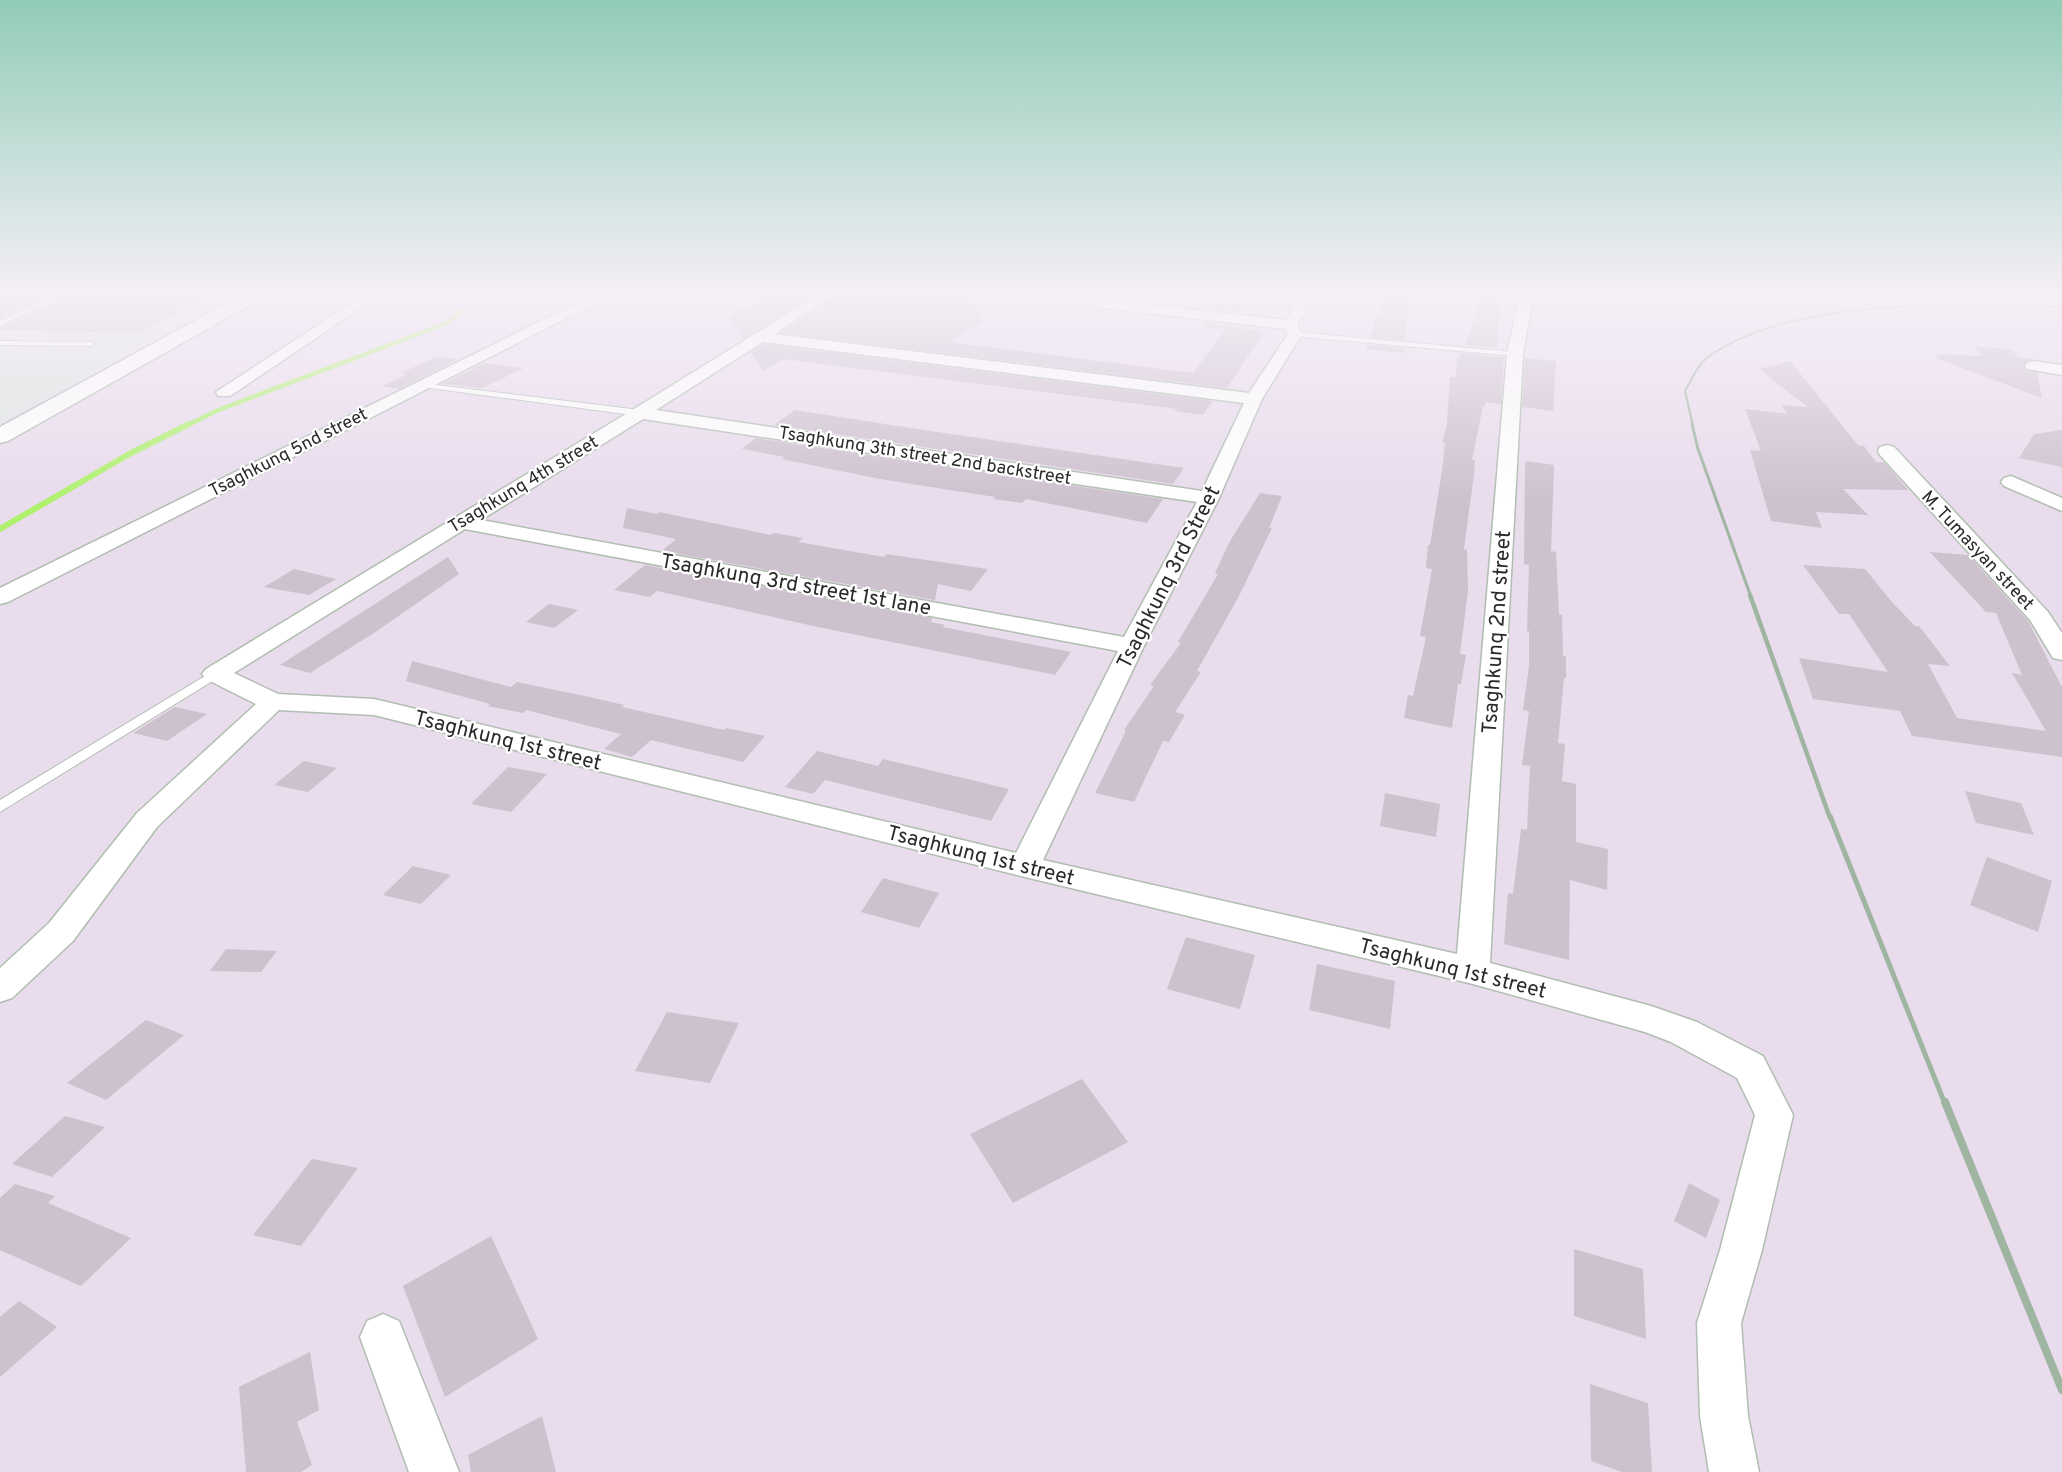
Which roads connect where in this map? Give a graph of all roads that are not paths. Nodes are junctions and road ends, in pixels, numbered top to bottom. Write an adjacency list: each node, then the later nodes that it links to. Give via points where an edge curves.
1 (134, 362): 14 (street)
2 (271, 362): 11 (street)
3 (470, 362): 10 (street, Tsaghkunq 5nd street)
4 (722, 362): 13 (street, Tsaghkunq 4th street)
5 (957, 362): 12 (street)
6 (1275, 362): 12 (street, Tsaghkunq 3rd Street)
7 (1514, 362): 27 (street, Tsaghkunq 2nd street)
8 (2033, 366): 9 (street)
9 (2062, 370)
10 (423, 385): 13 (lane); 20 (street, Tsaghkunq 5nd street)
11 (224, 392)
12 (1254, 399): 17 (street, Tsaghkunq 3rd Street)
13 (640, 413): 17 (street, Tsaghkunq 3th street 2nd backstreet); 19 (street, Tsaghkunq 4th street)
14 (0, 436)
15 (1887, 451): 22 (street, M. Tumasyan street, via 2040,617)
16 (2011, 482): 18 (street)
17 (1209, 498): 21 (street, Tsaghkunq 3rd Street)
18 (2062, 505)
19 (459, 522): 21 (street, Tsaghkunq 3rd street 1st lane); 23 (street, Tsaghkunq 4th street)
20 (0, 597)
21 (1132, 646): 26 (street, Tsaghkunq 3rd Street)
22 (2062, 653)
23 (215, 674): 24 (street); 25 (lane)
24 (273, 702): 26 (street, Tsaghkunq 1st street, via 374,707); 28 (street, via 147,820 61,932)
25 (0, 807)
26 (1025, 866): 27 (street, Tsaghkunq 1st street)
27 (1473, 972): 31 (street, Tsaghkunq 1st street, via 1651,1020 1750,1067 1774,1115 1719,1323 1724,1416)
28 (0, 989)
29 (383, 1337): 30 (street)
30 (434, 1472)
31 (1734, 1472)

